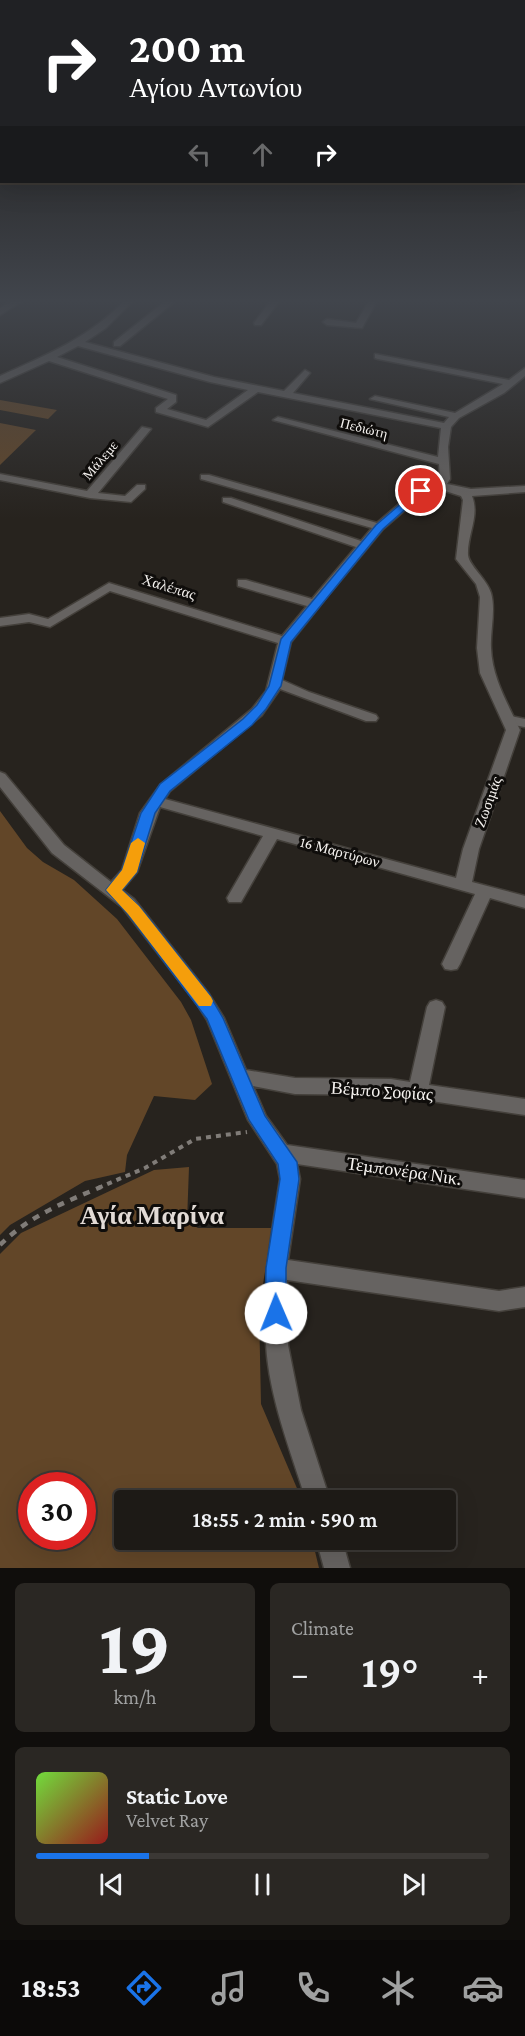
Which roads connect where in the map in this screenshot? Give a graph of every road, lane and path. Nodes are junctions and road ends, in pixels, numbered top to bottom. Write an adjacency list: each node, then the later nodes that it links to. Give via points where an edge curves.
1 (18, 372): 7 (street)
2 (94, 372): 9 (street, via 172,397 159,410 208,424)
3 (184, 372): 9 (street)
4 (457, 372): 8 (street)
5 (522, 372): 8 (street)
6 (305, 373): 10 (street)
7 (0, 380)
8 (510, 383): 12 (street)
9 (255, 389): 10 (street)
10 (287, 394): 14 (street)
11 (375, 399): 12 (street)
12 (456, 416): 14 (street)
13 (278, 420): 16 (street, Πεδιώτη)
14 (446, 426): 16 (street)
15 (146, 429): 23 (street, Μάλεμε)
16 (444, 462): 19 (street, via 445,478)
17 (0, 477): 23 (street, Μάλεμε)
18 (205, 477): 25 (street)
19 (440, 485): 22 (street); 25 (street, via 423,489)
20 (141, 487): 23 (street, via 127,500)
21 (525, 489): 22 (street)
22 (466, 494): 33 (street, via 469,514 462,559 482,584 487,673)
23 (90, 495)
24 (227, 500): 26 (street)
25 (379, 527): 26 (street)
26 (363, 546): 28 (street)
27 (242, 584): 28 (street)
28 (315, 604): 30 (street)
29 (0, 622): 30 (street, Χαλέπας, via 29,618 50,623 109,587)
30 (285, 641): 31 (street)
31 (276, 682): 32 (street); 35 (street, via 253,717 178,775)
32 (371, 718)
33 (517, 722): 37 (street, Ζωσιμάς, via 471,849)
34 (0, 777): 38 (street, via 58,849)
35 (155, 801): 36 (street, 16 Μαρτύρων); 38 (street, via 129,872)
36 (272, 834): 37 (street, 16 Μαρτύρων); 40 (street)
37 (463, 884): 39 (street, 16 Μαρτύρων)
38 (113, 890): 44 (street, via 134,910 203,999 215,1018)
39 (485, 890): 41 (street, 16 Μαρτύρων); 42 (street)
40 (235, 898)
41 (525, 902)
42 (451, 964)
43 (436, 1007): 45 (street)
44 (238, 1076): 45 (street, Βέμπο Σοφίας, via 295,1086); 47 (street)
45 (418, 1091): 46 (street, Βέμπο Σοφίας)
46 (525, 1107)
47 (263, 1130): 48 (street); 50 (path, via 195,1139 145,1168 53,1207 16,1229)
48 (282, 1153): 49 (street, Τεμπονέρα Νικ.); 51 (street, via 290,1172)
49 (525, 1189)
50 (0, 1245)
51 (276, 1268): 52 (street, via 498,1301); 53 (street, via 279,1366)
52 (525, 1297)
53 (315, 1490)
54 (332, 1550): 55 (street)
55 (338, 1568)

